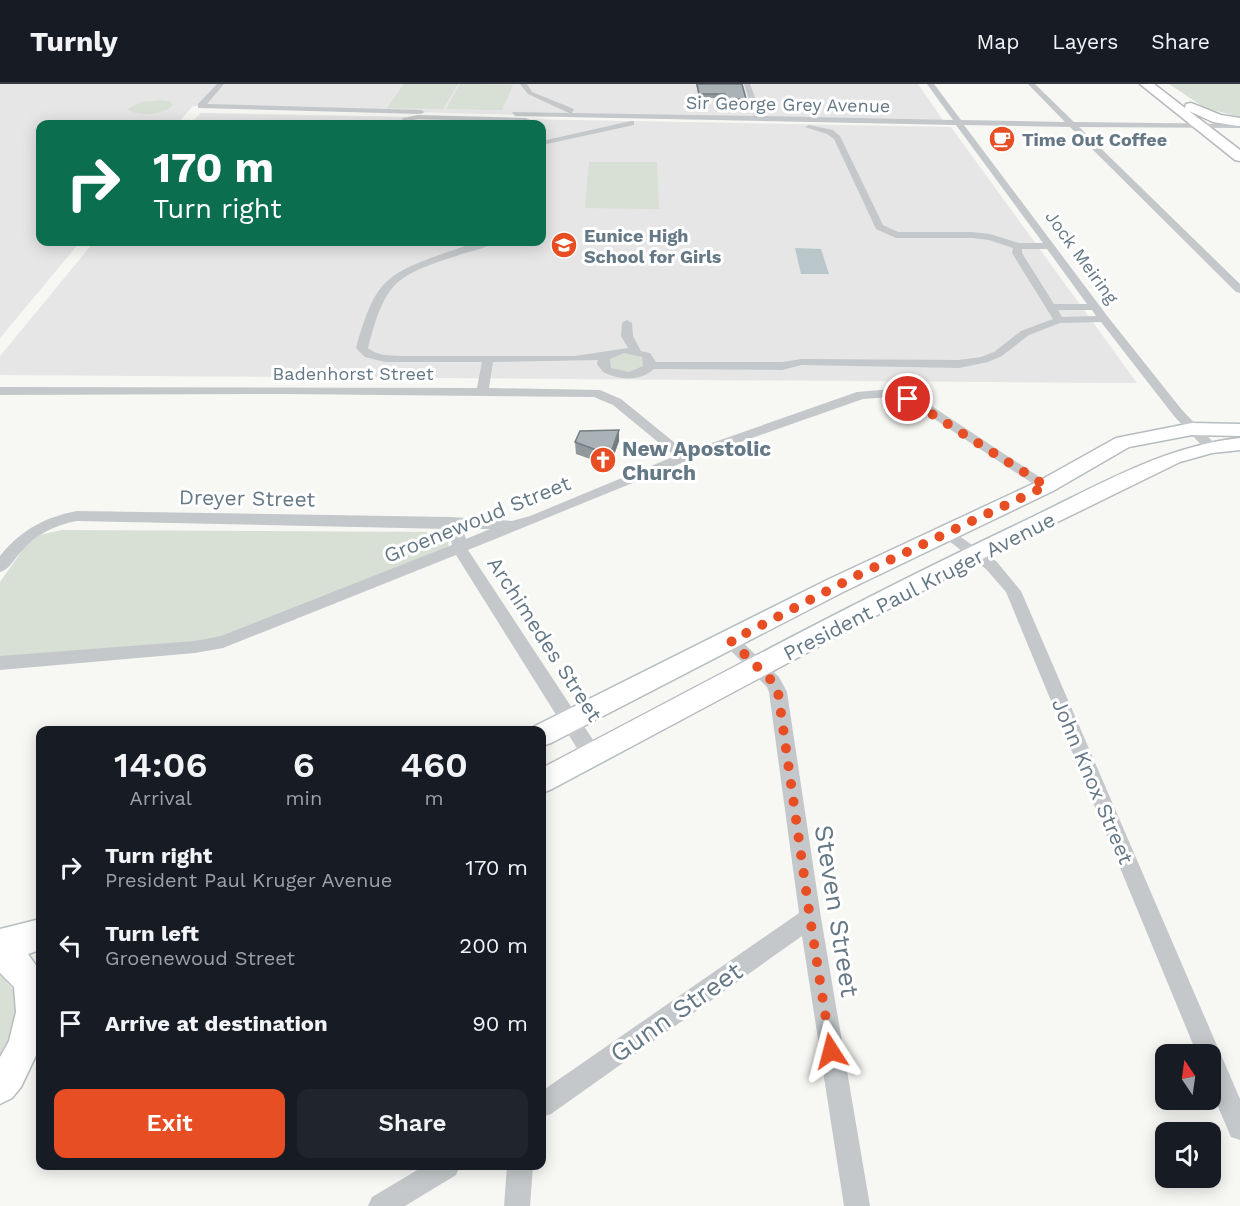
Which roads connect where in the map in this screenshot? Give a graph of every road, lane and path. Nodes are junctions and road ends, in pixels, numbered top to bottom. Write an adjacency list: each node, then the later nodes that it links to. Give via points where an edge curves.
1 (221, 84): 9 (street, Sir George Grey Avenue, via 201,106)
2 (523, 84): 10 (street, via 530,93 554,105)
3 (747, 84): 11 (street)
4 (930, 84): 17 (street, Jock Meiring)
5 (1031, 84): 21 (street)
6 (1146, 84): 20 (highway)
7 (1159, 84): 8 (highway)
8 (1186, 104): 18 (highway, via 1218,119); 20 (highway)
9 (515, 114): 10 (street, Sir George Grey Avenue); 14 (street)
10 (596, 116): 11 (street, Sir George Grey Avenue)
11 (759, 118): 17 (street, Sir George Grey Avenue)
12 (407, 120): 13 (street)
13 (488, 120)
14 (530, 120)
15 (546, 122): 16 (street)
16 (635, 122): 25 (street); 31 (street, via 821,129 837,138 879,227 885,232 972,235)
17 (960, 123): 19 (street, Sir George Grey Avenue); 32 (street, Jock Meiring)
18 (1240, 123): 20 (street)
19 (1047, 124): 21 (street, Sir George Grey Avenue); 27 (street, via 1068,128)
20 (1205, 124): 21 (street, Sir George Grey Avenue); 22 (street); 26 (highway); 28 (highway)
21 (1075, 126): 22 (street); 27 (street)
22 (1169, 126): 26 (highway, via 1194,130)
23 (548, 132): 24 (street)
24 (546, 139)
25 (546, 141)
26 (1220, 141): 29 (highway)
27 (1091, 142): 33 (street)
28 (1240, 145)
29 (1240, 157)
30 (478, 246): 42 (street, via 406,272 390,282 362,348 376,357)
31 (1018, 246): 32 (street); 34 (street, via 1017,253)
32 (1051, 246): 35 (street, Jock Meiring)
33 (1240, 290)
34 (1051, 307): 35 (street); 37 (street)
35 (1096, 307): 36 (street, Jock Meiring)
36 (1104, 319): 37 (street); 45 (street, Jock Meiring)
37 (1059, 320): 41 (street, via 1025,333 998,354 969,363 802,362 782,366)
38 (627, 323): 39 (street)
39 (627, 336): 40 (street); 41 (street)
40 (608, 357): 41 (street); 41 (street, via 613,373 629,375 645,370); 42 (street)
41 (644, 357)
42 (488, 359): 44 (street)
43 (0, 391): 44 (street, Badenhorst Street)
44 (482, 392): 49 (street, Badenhorst Street, via 596,393 617,402)
45 (1185, 421): 46 (street, President Paul Kruger Avenue); 48 (street, Jock Meiring); 50 (street, President Paul Kruger Avenue, via 1123,442)
46 (1240, 430)
47 (1240, 444): 48 (street, President Paul Kruger Avenue)
48 (1210, 447): 55 (street, President Paul Kruger Avenue, via 1173,458)
49 (684, 457): 50 (street, Groenewoud Street, via 845,398 892,393 920,405); 52 (street, Groenewoud Street)
50 (1046, 486): 53 (street, President Paul Kruger Avenue)
51 (451, 522): 52 (street, Dreyer Street); 54 (street, Archimedes Street, via 458,533); 56 (street, Dreyer Street, via 62,517 29,534)
52 (513, 525): 54 (street, Groenewoud Street)
53 (946, 532): 55 (street, John Knox Street); 57 (street, President Paul Kruger Avenue)
54 (460, 549): 58 (street, Groenewoud Street, via 213,645); 60 (street, Archimedes Street)
55 (976, 553): 59 (street, President Paul Kruger Avenue); 68 (street, John Knox Street, via 1003,576 1013,591)
56 (0, 567)
57 (731, 641): 59 (street, Steven Street); 60 (street, President Paul Kruger Avenue)
58 (0, 663)
59 (760, 668): 62 (street, President Paul Kruger Avenue); 64 (street, Steven Street, via 778,692)
60 (570, 721): 61 (street, President Paul Kruger Avenue); 62 (street, Archimedes Street)
61 (546, 733)
62 (592, 754): 63 (street, President Paul Kruger Avenue)
63 (546, 779)
64 (810, 918): 72 (street, Gunn Street); 78 (street, Steven Street)
65 (36, 936): 66 (street)
66 (0, 945)
67 (0, 955): 71 (street, via 20,968 31,989 33,1017 23,1049)
68 (1205, 1044)
69 (36, 1060): 71 (street)
70 (1221, 1083): 73 (street, John Knox Street)
71 (2, 1084)
72 (546, 1102)
73 (1240, 1128)
74 (440, 1170): 76 (street)
75 (519, 1170): 77 (street)
76 (381, 1206)
77 (517, 1206)
78 (857, 1206)

